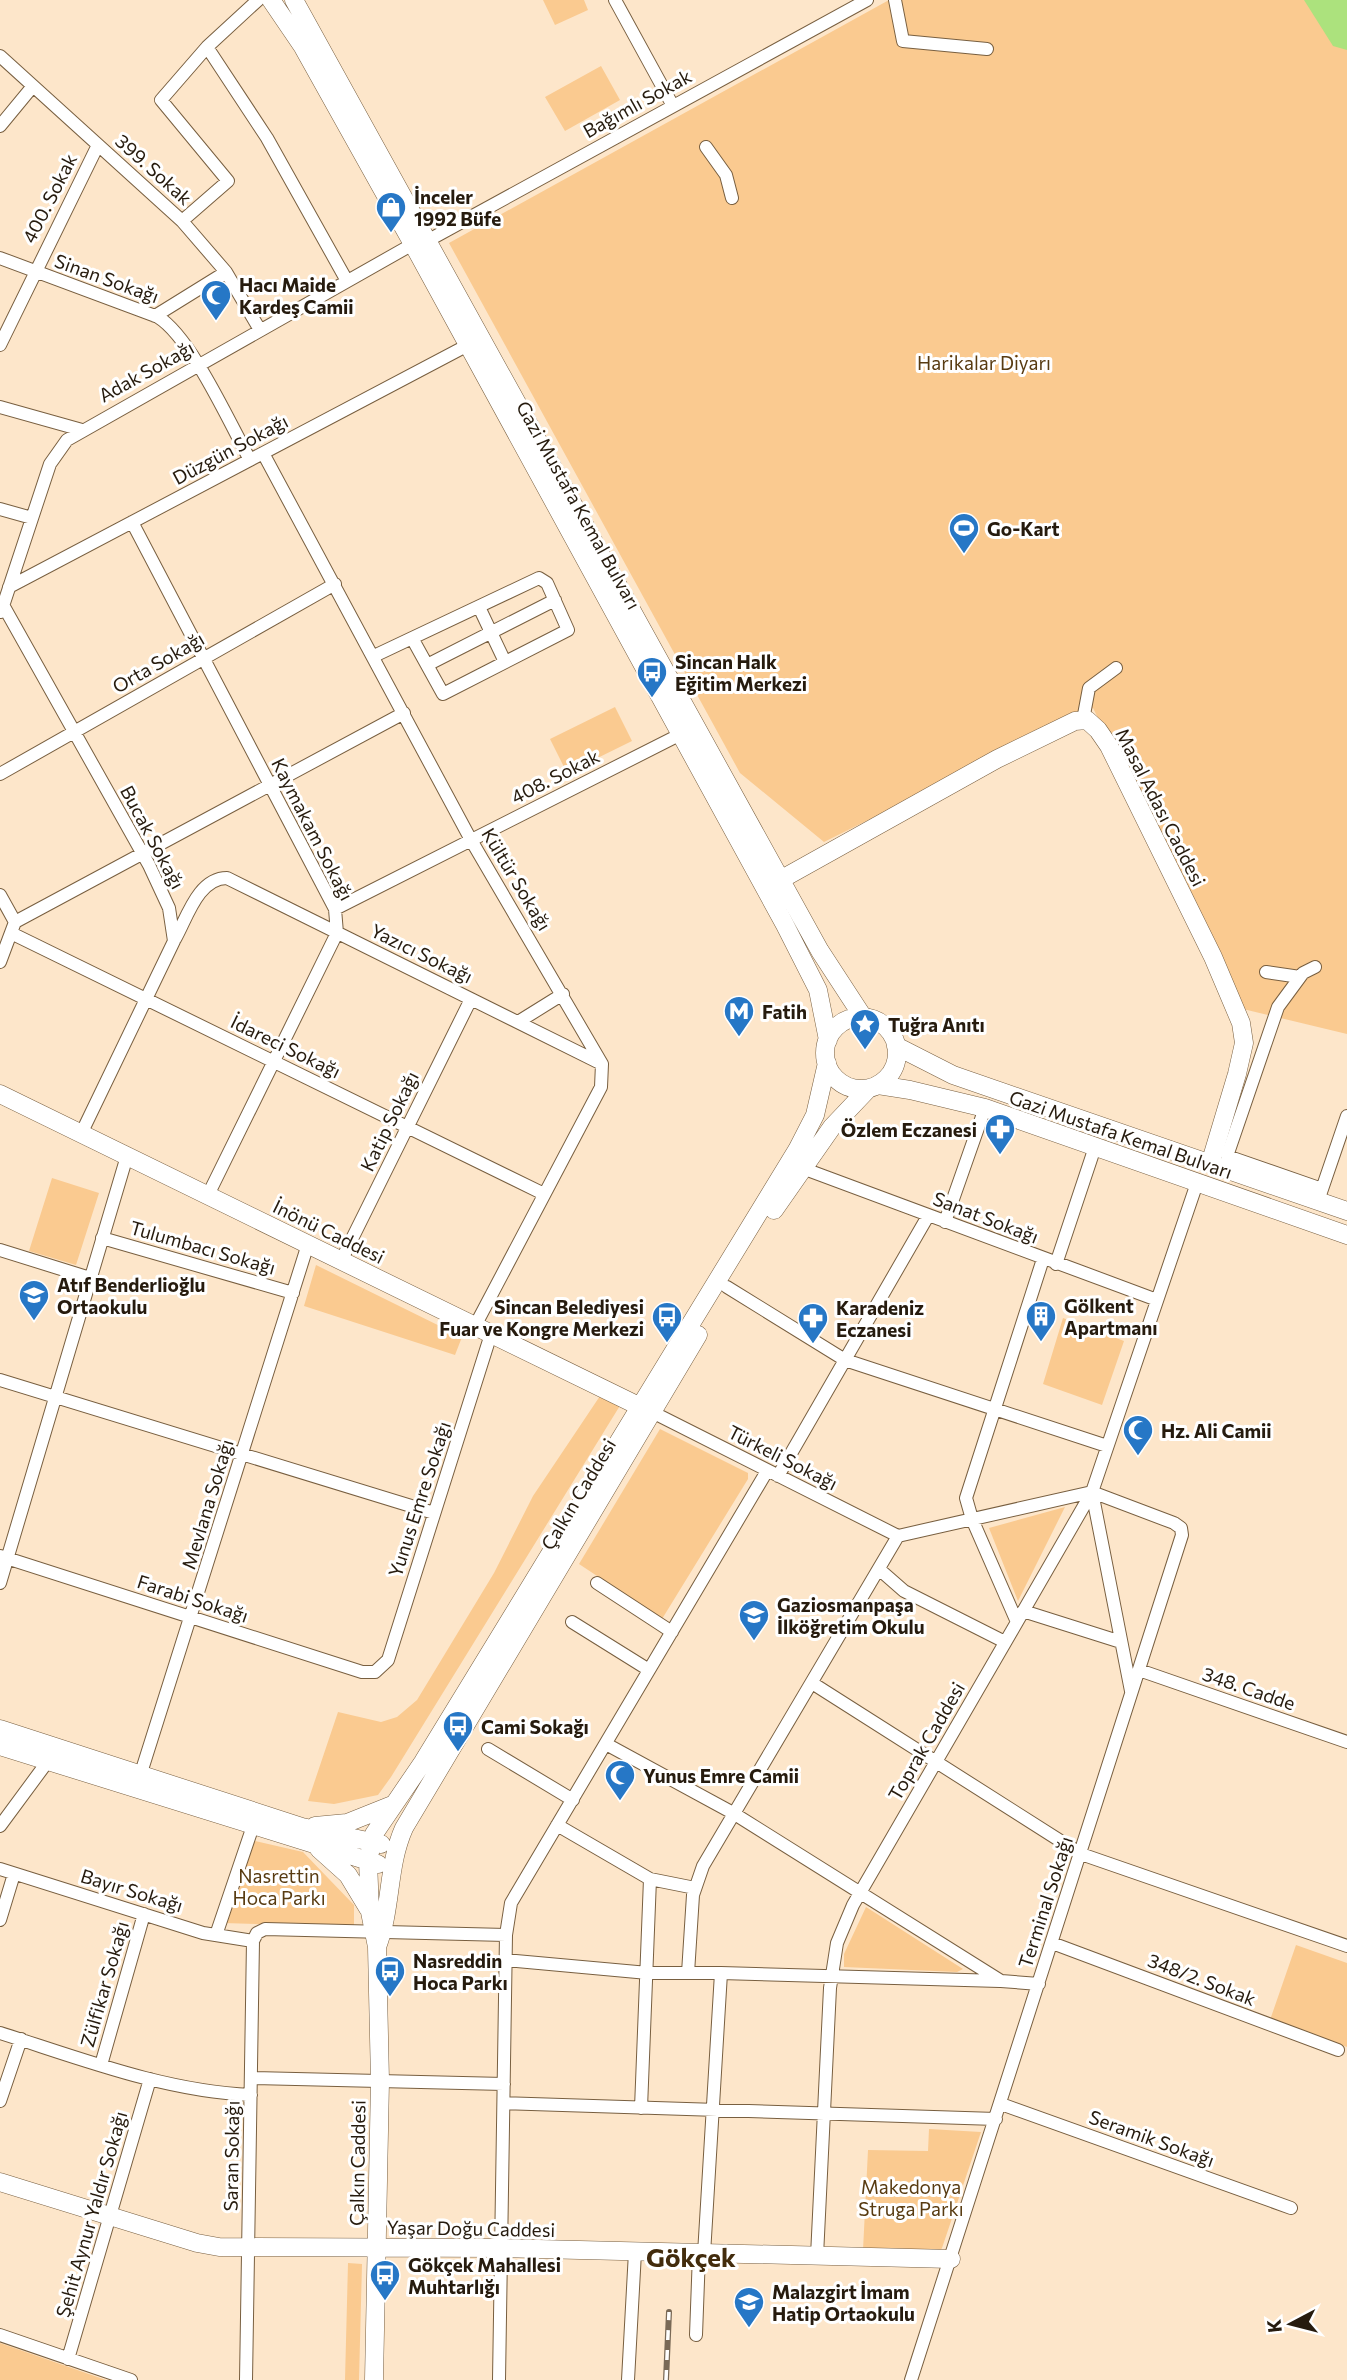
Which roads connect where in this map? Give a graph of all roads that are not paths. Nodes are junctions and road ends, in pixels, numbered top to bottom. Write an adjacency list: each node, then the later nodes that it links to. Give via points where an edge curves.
1 (258, 0): 7 (street)
2 (271, 0): 17 (main road, Gazi Mustafa Kemal Bulvarı)
3 (294, 0): 17 (main road, Gazi Mustafa Kemal Bulvarı)
4 (615, 0): 11 (street)
5 (867, 0): 11 (street, Bağımlı Sokak)
6 (895, 0): 8 (street, via 903,41)
7 (207, 47): 16 (street, via 161,100 228,181); 21 (street, via 267,138)
8 (987, 49)
9 (0, 56): 10 (street, 399. Sokak)
10 (33, 86): 12 (street); 13 (street, 399. Sokak)
11 (673, 106): 17 (street, Bağımlı Sokak)
12 (0, 126)
13 (98, 145): 16 (street, 399. Sokak); 19 (street, 400. Sokak)
14 (706, 147): 15 (street, via 726,175)
15 (732, 198)
16 (183, 221): 20 (street, 399. Sokak)
17 (420, 242): 21 (street, Adak Sokağı); 25 (main road, Gazi Mustafa Kemal Bulvarı); 54 (main road, Gazi Mustafa Kemal Bulvarı)
18 (0, 258): 19 (street, Sinan Sokağı)
19 (34, 272): 22 (street, Sinan Sokağı); 24 (street, 400. Sokak)
20 (226, 272): 22 (street); 23 (street, 399. Sokak)
21 (347, 281): 23 (street, Adak Sokağı)
22 (155, 316): 26 (street, Sinan Sokağı, via 172,328)
23 (260, 330): 26 (street, Adak Sokağı)
24 (0, 345)
25 (468, 345): 29 (street, Düzgün Sokağı); 49 (main road, Gazi Mustafa Kemal Bulvarı)
26 (197, 365): 28 (street, Adak Sokağı); 30 (street, Sinan Sokağı)
27 (0, 407): 28 (street)
28 (82, 429): 32 (street, Adak Sokağı, via 54,455)
29 (263, 453): 30 (street, Düzgün Sokağı); 34 (street, Kültür Sokağı)
30 (250, 460): 33 (street, Düzgün Sokağı)
31 (0, 509): 32 (street)
32 (32, 518): 35 (street, Adak Sokağı)
33 (132, 522): 35 (street, Düzgün Sokağı); 42 (street, Kaymakam Sokağı)
34 (335, 584): 41 (street, Kültür Sokağı); 42 (street, Orta Sokağı)
35 (9, 587): 38 (street, Adak Sokağı)
36 (555, 600): 37 (street, via 547,583 539,578); 39 (street); 43 (street, via 568,630)
37 (479, 607): 39 (street); 40 (street)
38 (2, 610): 48 (street, Bucak Sokağı)
39 (491, 633): 43 (street); 44 (street)
40 (412, 638): 41 (street); 44 (street)
41 (374, 656): 46 (street, Kültür Sokağı)
42 (204, 658): 48 (street, Orta Sokağı); 51 (street, Kaymakam Sokağı)
43 (505, 662): 44 (street, via 443,694)
44 (427, 666)
45 (1116, 668): 47 (street, via 1090,688)
46 (404, 713): 51 (street); 52 (street, Kültür Sokağı)
47 (1083, 720): 54 (main road, via 997,759); 82 (main road, Masal Adası Caddesi, via 1098,730 1109,746 1241,1023 1244,1043)
48 (75, 732): 50 (street, Orta Sokağı); 53 (street, Bucak Sokağı)
49 (681, 734): 52 (street, 408. Sokak); 69 (main road, Gazi Mustafa Kemal Bulvarı, via 818,990)
50 (0, 774)
51 (270, 785): 53 (street); 56 (street, Kaymakam Sokağı)
52 (471, 840): 56 (street, 408. Sokak); 64 (street, Kültür Sokağı)
53 (142, 854): 57 (street); 59 (street, Bucak Sokağı, via 169,908)
54 (780, 880): 67 (main road, Gazi Mustafa Kemal Bulvarı)
55 (0, 895): 57 (street)
56 (335, 909): 58 (street, Kaymakam Sokağı)
57 (13, 928): 60 (street); 65 (street, İdareci Sokağı)
58 (337, 933): 59 (street, Yazıcı Sokağı, via 224,878 202,890); 66 (street, Yazıcı Sokağı); 71 (street, Kaymakam Sokağı)
59 (174, 941): 65 (street)
60 (0, 962)
61 (1315, 967): 63 (street)
62 (1266, 972): 63 (street)
63 (1300, 977): 87 (street, via 1278,1007 1227,1156)
64 (563, 994): 68 (street); 72 (street, Kültür Sokağı)
65 (146, 999): 71 (street, İdareci Sokağı); 79 (street)
66 (471, 999): 68 (street, Yazıcı Sokağı); 78 (street, Katip Sokağı)
67 (863, 1017): 69 (main road, via 842,1023); 70 (main road, via 883,1025)
68 (518, 1022): 72 (street, Yazıcı Sokağı)
69 (828, 1040): 73 (main road)
70 (896, 1045): 74 (main road, via 893,1069); 82 (main road, Gazi Mustafa Kemal Bulvarı, via 953,1075)
71 (274, 1062): 78 (street, İdareci Sokağı); 86 (street, Kaymakam Sokağı)
72 (602, 1063): 85 (street, via 601,1087)
73 (827, 1063): 74 (main road, via 839,1082 858,1089); 107 (main road, Çalkın Caddesi, via 815,1115 797,1150)
74 (873, 1087): 76 (main road, Gazi Mustafa Kemal Bulvarı); 83 (main road, Çalkın Caddesi, via 832,1127)
75 (0, 1094): 79 (main road, İnönü Caddesi)
76 (985, 1108): 80 (main road, Gazi Mustafa Kemal Bulvarı); 90 (street)
77 (1347, 1116): 87 (street)
78 (408, 1127): 85 (street, İdareci Sokağı); 96 (street, Katip Sokağı)
79 (81, 1134): 81 (main road, İnönü Caddesi)
80 (1095, 1147): 84 (main road, Gazi Mustafa Kemal Bulvarı); 97 (street)
81 (127, 1156): 86 (main road, İnönü Caddesi); 92 (street)
82 (1210, 1164): 87 (main road, Gazi Mustafa Kemal Bulvarı)
83 (802, 1168): 89 (street, Sanat Sokağı); 99 (main road, Çalkın Caddesi)
84 (1197, 1183): 91 (main road, Gazi Mustafa Kemal Bulvarı); 101 (street, Toprak Caddesi)
85 (544, 1194): 102 (street)
86 (208, 1195): 93 (main road, İnönü Caddesi)
87 (1320, 1195): 88 (main road, Gazi Mustafa Kemal Bulvarı)
88 (1347, 1211)
89 (928, 1216): 90 (street, Sanat Sokağı); 103 (street)
90 (945, 1222): 95 (street, Sanat Sokağı)
91 (1347, 1236)
92 (102, 1238): 98 (street); 100 (street, Tulumbacı Sokağı)
93 (308, 1244): 96 (main road, İnönü Caddesi); 100 (street, Mevlana Sokağı)
94 (0, 1250): 98 (street)
95 (1043, 1259): 97 (street, Sanat Sokağı); 106 (street)
96 (341, 1261): 102 (main road, İnönü Caddesi)
97 (1056, 1264): 101 (street, Sanat Sokağı)
98 (90, 1278): 105 (street)
99 (727, 1287): 103 (street); 107 (main road, Çalkın Caddesi)
100 (293, 1293): 109 (street, Mevlana Sokağı)
101 (1157, 1300): 108 (street, Toprak Caddesi)
102 (483, 1330): 107 (main road, İnönü Caddesi); 112 (street, Yunus Emre Sokağı)
103 (845, 1360): 106 (street); 110 (street)
104 (0, 1380): 105 (street)
105 (54, 1396): 109 (street); 115 (street)
106 (994, 1408): 108 (street); 113 (street, via 967,1487)
107 (646, 1409): 110 (street, Türkeli Sokağı); 139 (main road, Çalkın Caddesi); 147 (main road, Çalkın Caddesi)
108 (1107, 1446): 111 (street, Toprak Caddesi)
109 (243, 1454): 112 (street); 120 (street, Mevlana Sokağı)
110 (772, 1473): 114 (street, Türkeli Sokağı); 122 (street)
111 (1092, 1492): 113 (street); 119 (street, Toprak Caddesi); 124 (street); 126 (street, Terminal Sokağı, via 1181,1528)
112 (434, 1513): 127 (street, Yunus Emre Sokağı, via 388,1660)
113 (972, 1519): 114 (street); 119 (street)
114 (898, 1536): 116 (street)
115 (4, 1557): 117 (street); 120 (street, Farabi Sokağı)
116 (880, 1570): 123 (street, via 904,1591); 128 (street)
117 (0, 1583)
118 (597, 1583): 122 (street)
119 (1020, 1617): 123 (street, Toprak Caddesi); 124 (street)
120 (191, 1618): 127 (street, Farabi Sokağı, via 362,1672); 137 (street, Mevlana Sokağı)
121 (572, 1622): 125 (street)
122 (672, 1632): 125 (street)
123 (1005, 1642): 136 (street, Toprak Caddesi)
124 (1121, 1642): 129 (street)
125 (649, 1670): 132 (street)
126 (1139, 1670): 129 (street, Terminal Sokağı); 131 (street, 348. Cadde)
127 (375, 1672)
128 (812, 1683): 136 (street); 140 (street)
129 (1132, 1694): 148 (street, Terminal Sokağı)
130 (0, 1729): 137 (main road)
131 (1347, 1742)
132 (606, 1744): 138 (street); 140 (street)
133 (0, 1746): 135 (main road)
134 (488, 1749): 138 (street)
135 (48, 1761): 142 (street); 143 (main road)
136 (936, 1763): 148 (street); 155 (street, Toprak Caddesi)
137 (140, 1776): 144 (main road)
138 (573, 1800): 141 (street)
139 (392, 1805): 144 (main road, via 347,1823); 145 (main road, Çalkın Caddesi)
140 (733, 1813): 154 (street); 155 (street)
141 (557, 1825): 153 (street); 160 (street, via 513,1897)
142 (0, 1826)
143 (253, 1826): 146 (main road); 159 (street)
144 (302, 1827): 145 (main road)
145 (371, 1842): 147 (main road); 149 (main road, Çalkın Caddesi)
146 (316, 1847): 149 (main road); 156 (main road, Çalkın Caddesi, via 348,1875)
147 (395, 1847): 150 (main road, Çalkın Caddesi)
148 (1080, 1854): 163 (street, Terminal Sokağı); 164 (street)
149 (368, 1861): 150 (main road); 156 (main road, Çalkın Caddesi)
150 (391, 1867): 162 (main road, Çalkın Caddesi)
151 (0, 1869): 152 (street, Bayır Sokağı)
152 (14, 1874): 157 (street, Bayır Sokağı); 158 (street)
153 (650, 1879): 154 (street); 166 (street)
154 (695, 1888): 167 (street)
155 (862, 1891): 169 (street, Toprak Caddesi, via 840,1934); 170 (street)
156 (370, 1912): 162 (main road, Çalkın Caddesi)
157 (144, 1914): 159 (street, Bayır Sokağı); 175 (street, Zülfikar Sokağı)
158 (0, 1920)
159 (216, 1935): 161 (street, Bayır Sokağı)
160 (506, 1935): 162 (street, Bayır Sokağı); 165 (street)
161 (255, 1937): 162 (street, Bayır Sokağı, via 264,1929); 176 (street, Saran Sokağı)
162 (378, 1937): 178 (main road, Çalkın Caddesi)
163 (1052, 1943): 171 (street, Terminal Sokağı); 174 (street, 348/2. Sokak)
164 (1347, 1946)
165 (506, 1960): 166 (street); 179 (street)
166 (648, 1973): 167 (street); 184 (street)
167 (688, 1973): 168 (street)
168 (721, 1973): 169 (street); 185 (street)
169 (831, 1975): 170 (street); 186 (street, Toprak Caddesi)
170 (1001, 1981): 171 (street)
171 (1039, 1984): 183 (street, Terminal Sokağı)
172 (0, 2033): 173 (street)
173 (20, 2039): 175 (street); 181 (street)
174 (1338, 2050)
175 (102, 2065): 177 (street)
176 (251, 2078): 178 (street); 180 (street, Saran Sokağı)
177 (150, 2079): 180 (street, via 211,2093); 190 (street, Şehit Aynur Yaldır Sokağı)
178 (380, 2081): 179 (street); 192 (main road, Çalkın Caddesi)
179 (504, 2084): 182 (street)
180 (251, 2095): 191 (street, Saran Sokağı)
181 (0, 2101)
182 (504, 2104): 184 (street); 193 (street)
183 (1001, 2104): 187 (street, Terminal Sokağı); 189 (street, Seramik Sokağı)
184 (641, 2108): 185 (street)
185 (713, 2110): 186 (street); 195 (street)
186 (823, 2113): 187 (street); 196 (street, Toprak Caddesi)
187 (996, 2119): 197 (street, Terminal Sokağı)
188 (0, 2182): 190 (main road, Yaşar Doğu Caddesi)
189 (1290, 2208)
190 (109, 2216): 191 (main road, Yaşar Doğu Caddesi, via 208,2245); 200 (street, Şehit Aynur Yaldır Sokağı)
191 (248, 2247): 192 (main road, Yaşar Doğu Caddesi); 202 (street, Saran Sokağı)
192 (376, 2248): 193 (main road, Yaşar Doğu Caddesi); 203 (main road, Çalkın Caddesi)
193 (502, 2248): 194 (main road, Yaşar Doğu Caddesi); 204 (street)
194 (635, 2252): 195 (main road, Yaşar Doğu Caddesi); 205 (street)
195 (702, 2254): 196 (main road, Yaşar Doğu Caddesi); 199 (street)
196 (817, 2256): 197 (main road, Yaşar Doğu Caddesi)
197 (951, 2259): 206 (street, Terminal Sokağı)
198 (0, 2335): 200 (street)
199 (696, 2335)
200 (68, 2359): 201 (street)
201 (131, 2380)
202 (246, 2380)
203 (374, 2380)
204 (499, 2380)
205 (628, 2380)
206 (911, 2380)

